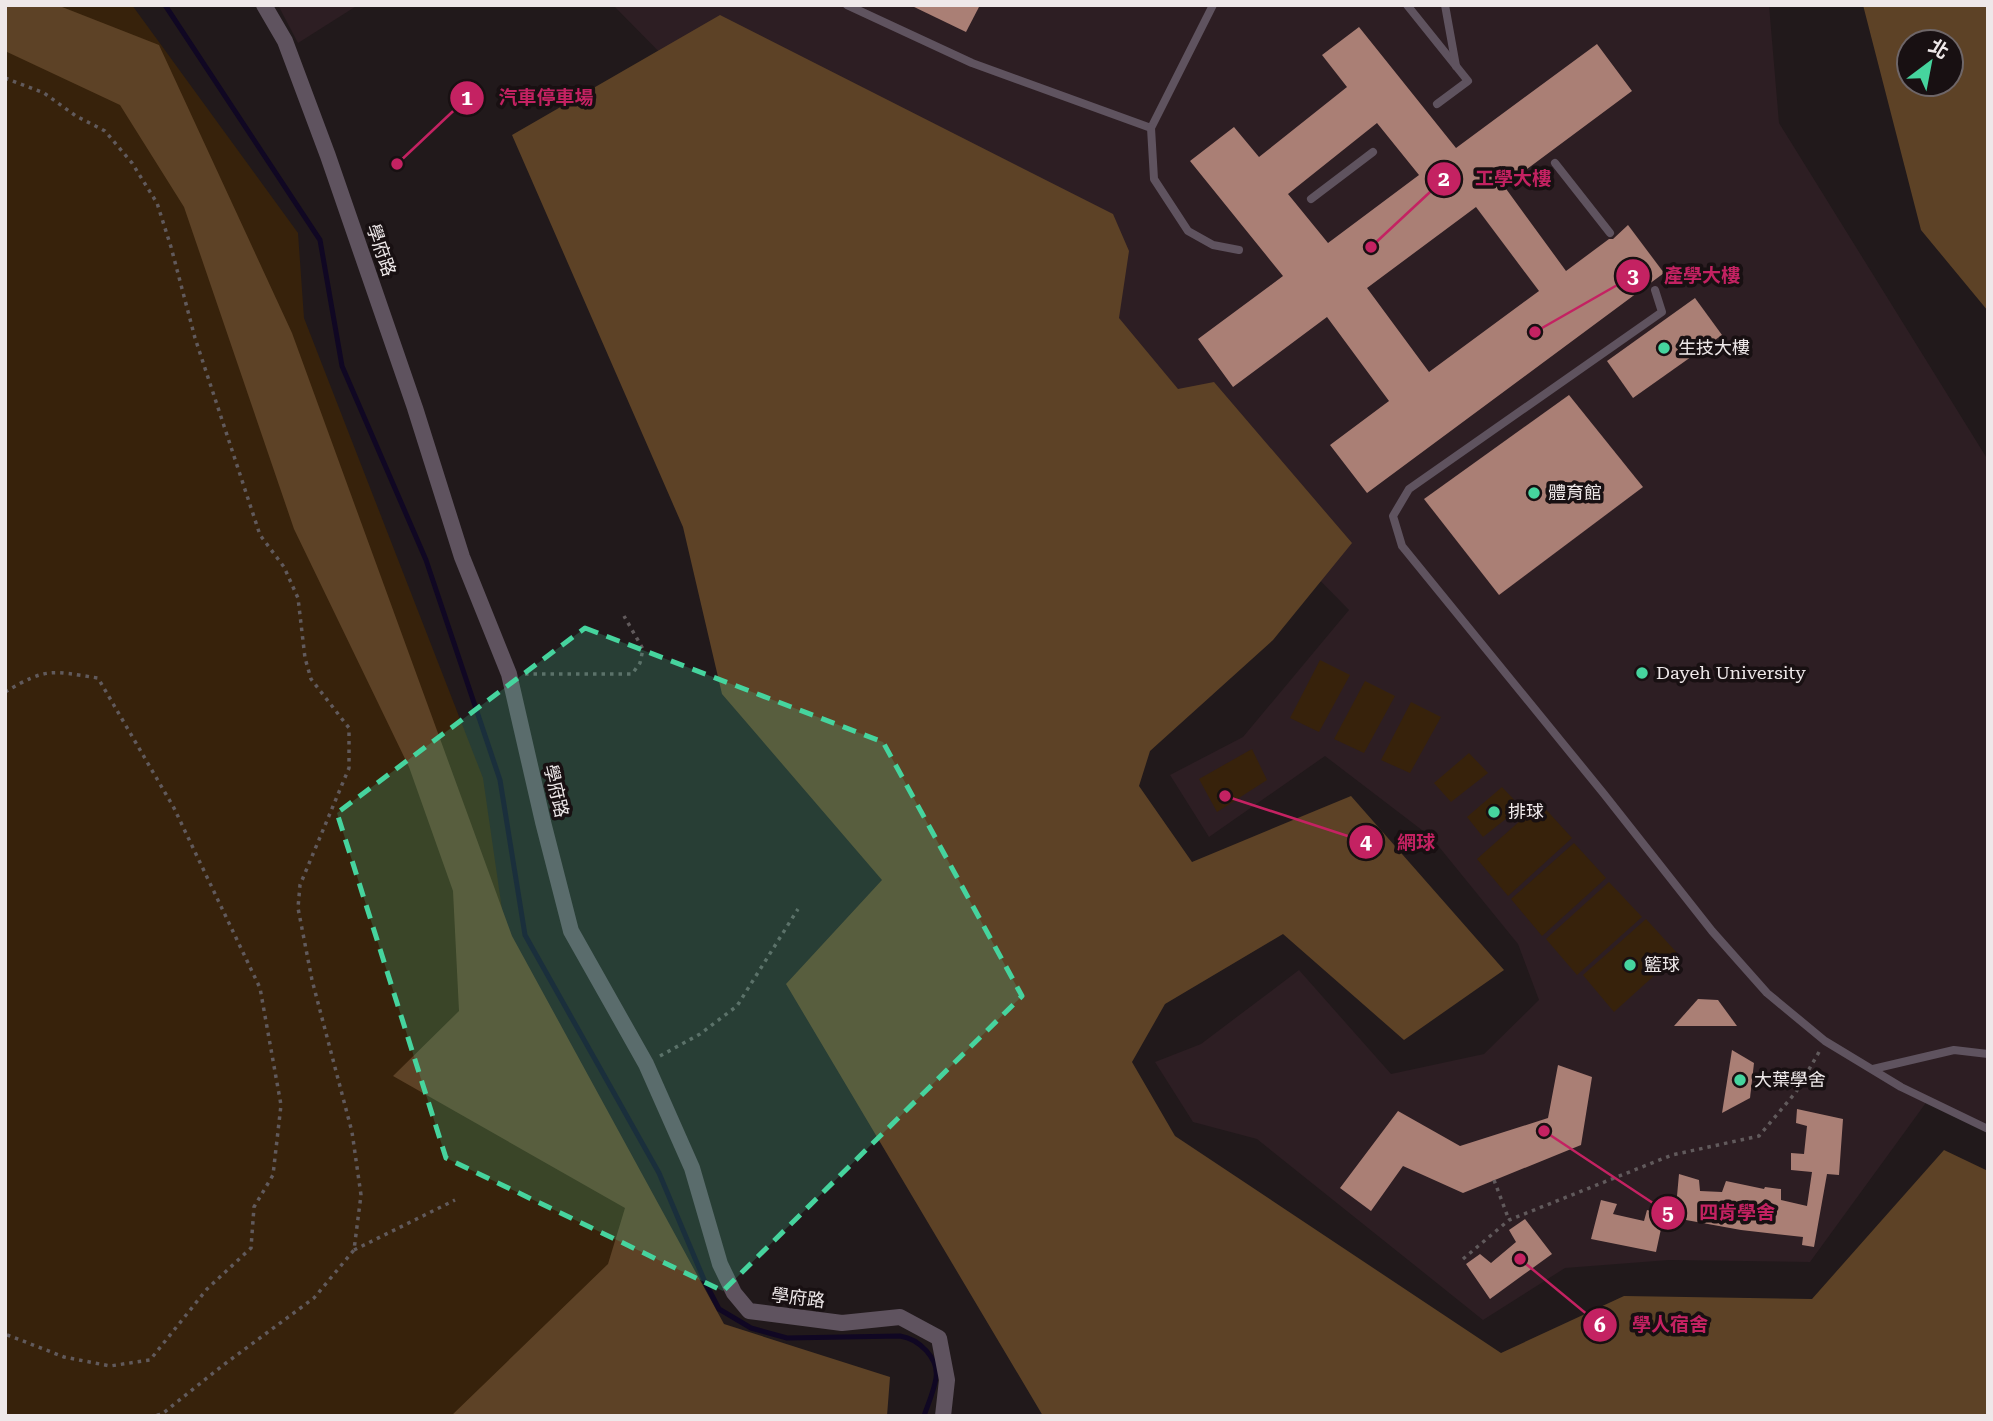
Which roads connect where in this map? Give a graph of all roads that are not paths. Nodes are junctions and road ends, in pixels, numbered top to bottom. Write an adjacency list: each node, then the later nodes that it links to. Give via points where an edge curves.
1 (264, 5): 18 (street, 學府路, via 285,41 328,156 462,557 509,674 571,931 646,1064 692,1168 720,1264 749,1311 842,1323 900,1317 939,1338 947,1380)
2 (847, 5): 8 (lane, via 972,63)
3 (1213, 5): 8 (lane)
4 (1407, 5): 6 (lane)
5 (1445, 5): 6 (lane)
6 (1457, 68): 7 (lane, via 1468,81)
7 (1437, 104)
8 (1151, 128): 13 (lane, via 1154,179 1188,231 1213,245)
9 (1373, 152): 11 (lane)
10 (1555, 163): 12 (lane)
11 (1311, 200)
12 (1610, 233)
13 (1239, 250)
14 (1655, 290): 16 (lane, via 1662,312 1409,489 1393,516 1402,546 1712,931 1767,993 1825,1041)
15 (1988, 1054): 16 (lane, via 1954,1049)
16 (1873, 1069): 17 (lane)
17 (1988, 1129)
18 (943, 1416)

